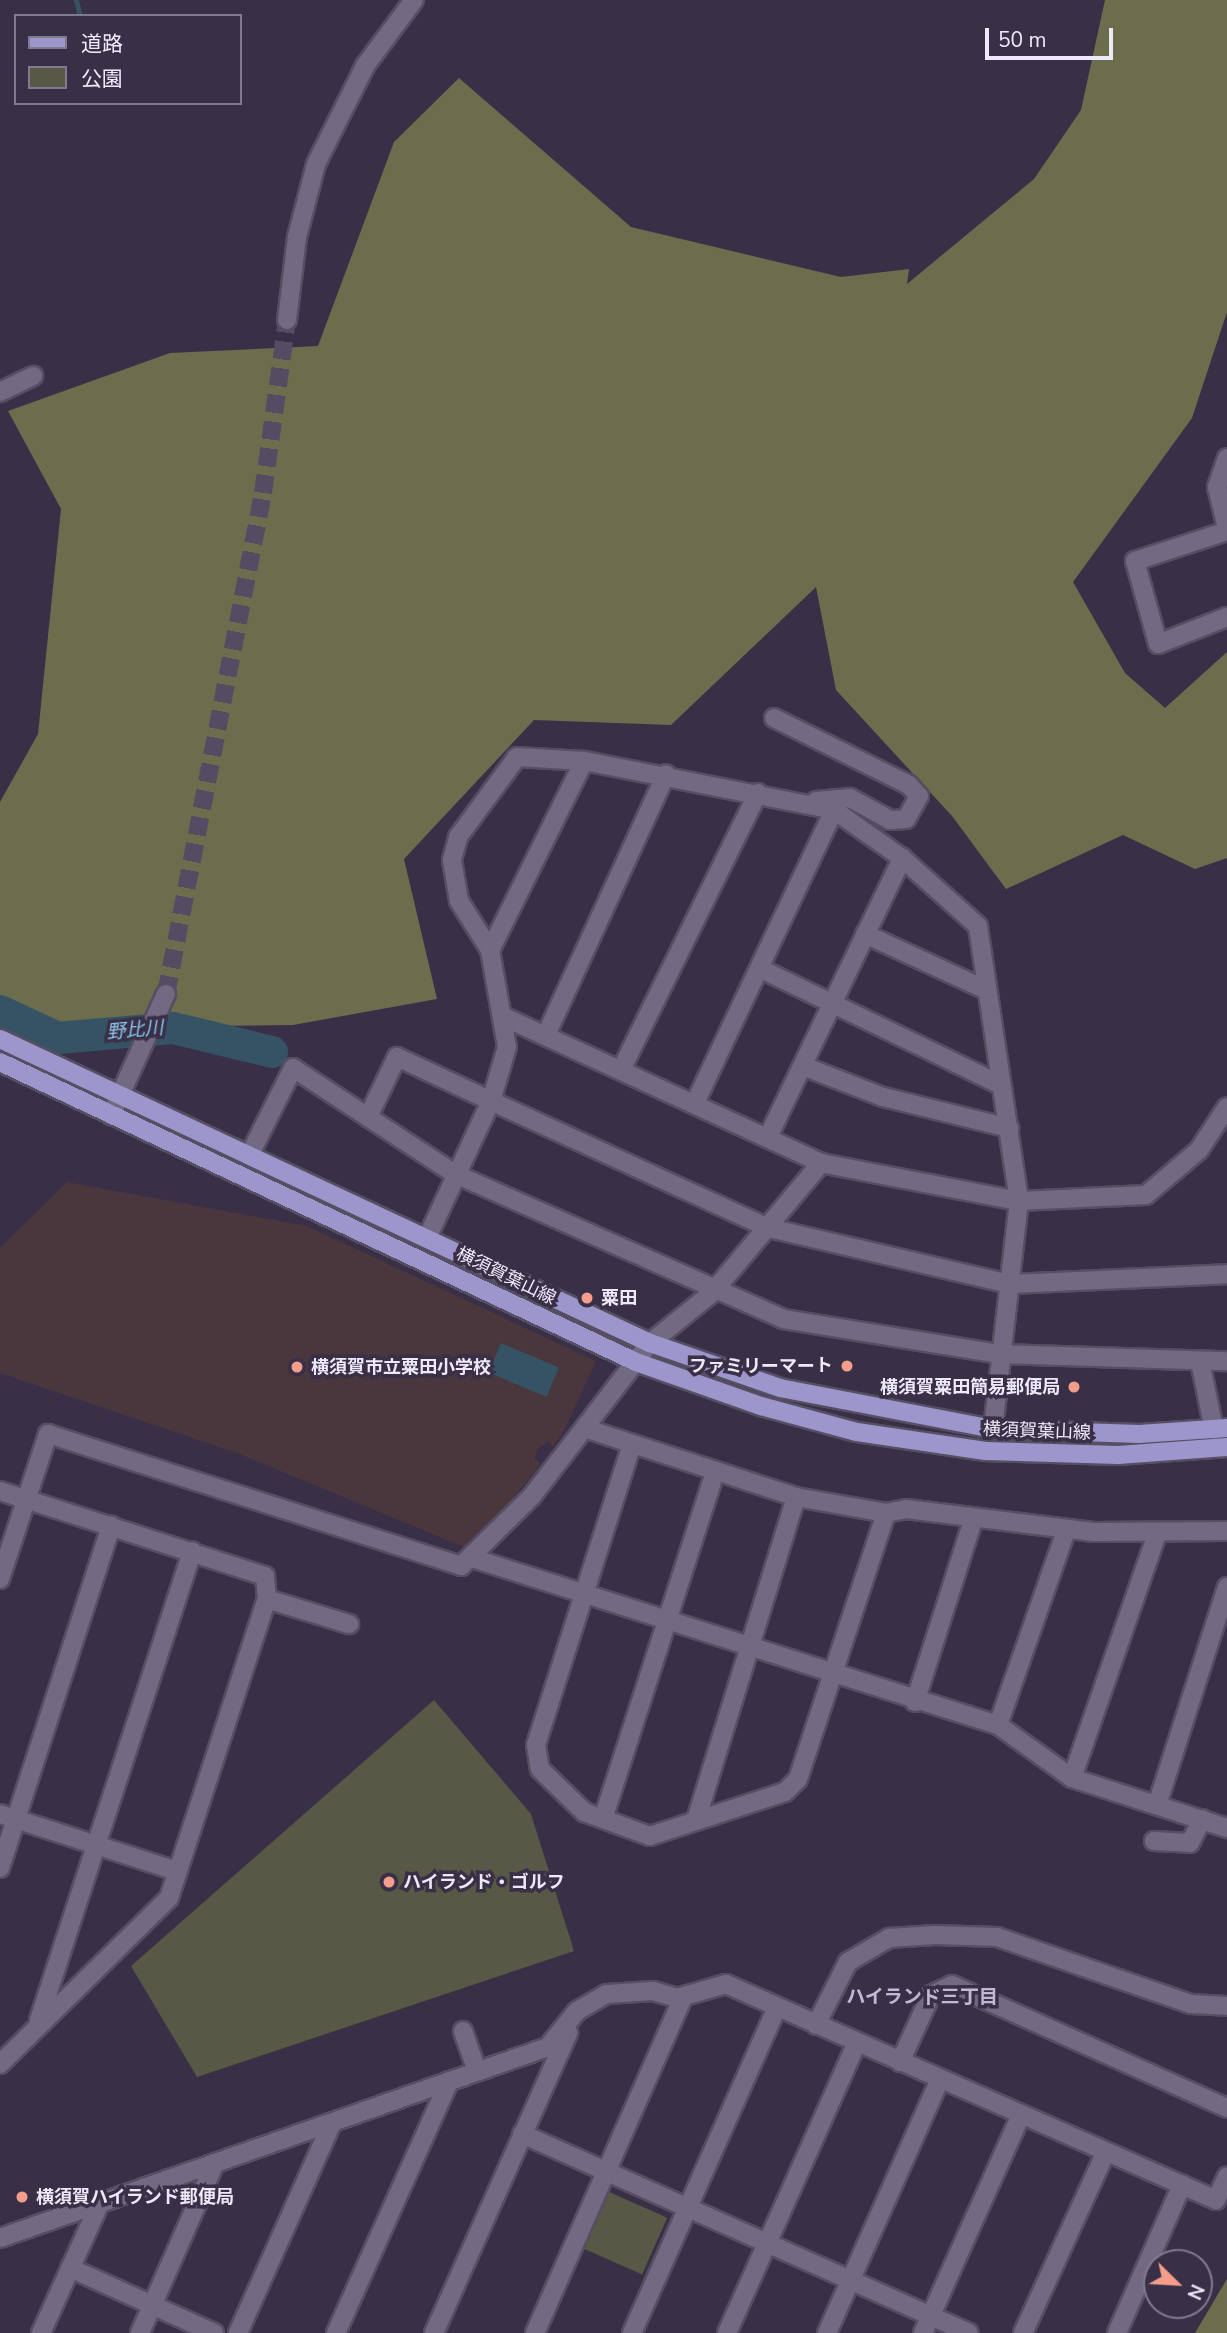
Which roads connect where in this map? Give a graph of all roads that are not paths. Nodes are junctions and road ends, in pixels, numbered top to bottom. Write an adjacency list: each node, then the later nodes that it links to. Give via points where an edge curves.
1 (414, 0): 2 (street, via 365,66 316,164 297,237)
2 (287, 320)
3 (33, 376): 4 (street)
4 (0, 392)
5 (1227, 458): 6 (street, via 1217,487)
6 (1227, 529): 7 (street, via 1135,561 1158,644)
7 (1227, 617)
8 (774, 718): 12 (street, via 919,796 906,819 890,820 850,798)
9 (584, 761): 10 (street); 16 (street); 16 (street, via 517,757 458,837 452,860 459,901)
10 (666, 774): 11 (street); 22 (street)
11 (758, 793): 12 (street); 26 (street)
12 (799, 802): 13 (street)
13 (834, 810): 14 (street); 17 (street)
14 (902, 858): 15 (street); 18 (street, via 978,926)
15 (865, 934): 18 (street); 20 (street)
16 (490, 950): 21 (street)
17 (761, 969): 20 (street); 30 (street)
18 (984, 989): 27 (street)
19 (163, 1002): 28 (street)
20 (834, 1004): 25 (street); 27 (street)
21 (504, 1017): 22 (street); 29 (street, via 507,1046)
22 (546, 1035): 26 (street)
23 (0, 1039): 28 (main road, 横須賀葉山線)
24 (0, 1062): 32 (main road, 横須賀葉山線)
25 (803, 1066): 34 (street, via 883,1097); 36 (street)
26 (621, 1070): 30 (street)
27 (999, 1083): 34 (street)
28 (121, 1092): 32 (street); 37 (main road, 横須賀葉山線)
29 (491, 1101): 33 (street, via 397,1057); 39 (street); 41 (street)
30 (695, 1103): 36 (street)
31 (1224, 1110): 35 (street); 40 (street, via 1199,1150 1146,1195)
32 (111, 1115): 50 (main road, 横須賀葉山線)
33 (368, 1117): 37 (street, via 293,1068); 39 (street)
34 (1009, 1128): 40 (street)
35 (1227, 1134)
36 (768, 1137): 38 (street)
37 (250, 1154): 42 (main road, 横須賀葉山線)
38 (821, 1163): 40 (street); 41 (street)
39 (455, 1174): 42 (street); 45 (street)
40 (1019, 1202): 44 (street)
41 (769, 1228): 44 (street); 45 (street)
42 (428, 1236): 46 (main road, 横須賀葉山線)
43 (1227, 1274): 44 (street)
44 (1010, 1284): 47 (street)
45 (712, 1293): 46 (street); 47 (street, via 838,1332)
46 (650, 1343): 50 (street); 52 (main road, 横須賀葉山線, via 780,1388)
47 (1000, 1354): 48 (street); 52 (street)
48 (1200, 1361): 49 (street); 53 (street)
49 (1227, 1361)
50 (636, 1362): 51 (street); 55 (main road, 横須賀葉山線, via 785,1412 935,1446 1118,1455)
51 (587, 1429): 54 (street); 67 (street)
52 (993, 1429): 53 (main road, 横須賀葉山線)
53 (1221, 1429)
54 (632, 1444): 56 (street); 70 (street)
55 (1227, 1447)
56 (715, 1473): 58 (street); 72 (street)
57 (0, 1491): 59 (street)
58 (796, 1497): 60 (street); 74 (street)
59 (27, 1500): 62 (street); 67 (street, via 48,1434 461,1566); 68 (street)
60 (886, 1513): 61 (street, via 906,1509); 75 (street)
61 (973, 1520): 63 (street); 76 (street)
62 (111, 1526): 66 (street); 80 (street)
63 (1066, 1531): 65 (street); 77 (street)
64 (1227, 1531): 65 (street)
65 (1157, 1534): 78 (street)
66 (192, 1552): 71 (street, via 265,1576); 86 (street)
67 (475, 1559): 70 (street)
68 (0, 1579)
69 (1227, 1587): 79 (street)
70 (583, 1594): 72 (street); 82 (street, via 536,1745 540,1769 583,1812)
71 (267, 1599): 73 (street); 88 (street)
72 (667, 1623): 74 (street); 82 (street)
73 (349, 1624)
74 (750, 1650): 75 (street); 81 (street)
75 (830, 1676): 76 (street); 81 (street, via 798,1779 785,1792)
76 (915, 1702): 77 (street)
77 (998, 1725): 78 (street)
78 (1072, 1778): 79 (street)
79 (1157, 1805): 83 (street)
80 (8, 1816): 86 (street); 87 (street)
81 (697, 1817): 82 (street, via 650,1836)
82 (603, 1819)
83 (1202, 1819): 84 (street); 85 (street, via 1190,1843)
84 (1227, 1828)
85 (1154, 1841)
86 (96, 1845): 88 (street); 93 (street)
87 (0, 1868)
88 (177, 1871): 93 (street, via 169,1898)
89 (683, 1998): 91 (street, via 726,1984); 92 (street, via 653,1991 607,1994); 108 (street)
90 (1227, 2006): 94 (street, via 1191,2004 997,1937 935,1935 889,1938 848,1962)
91 (777, 2008): 94 (street); 112 (street)
92 (578, 2011): 99 (street, via 548,2047); 105 (street)
93 (38, 2023): 98 (street)
94 (816, 2025): 96 (street)
95 (463, 2032): 99 (street)
96 (857, 2043): 97 (street); 114 (street)
97 (900, 2062): 100 (street); 102 (street, via 931,1995 952,1985)
98 (0, 2064)
99 (477, 2071): 101 (street)
100 (940, 2079): 103 (street); 116 (street)
101 (449, 2081): 104 (street); 123 (street)
102 (1227, 2108)
103 (1021, 2115): 106 (street); 118 (street)
104 (332, 2123): 107 (street); 122 (street)
105 (522, 2134): 108 (street); 124 (street)
106 (1106, 2152): 110 (street); 131 (street)
107 (215, 2165): 111 (street); 117 (street)
108 (606, 2172): 112 (street); 125 (street)
109 (1227, 2176): 110 (street, via 1216,2200)
110 (1182, 2185): 132 (street)
111 (99, 2205): 113 (street); 115 (street)
112 (688, 2208): 114 (street); 126 (street)
113 (0, 2238)
114 (767, 2244): 116 (street); 127 (street)
115 (70, 2268): 117 (street); 119 (street)
116 (850, 2280): 118 (street); 128 (street)
117 (152, 2305): 120 (street); 121 (street)
118 (930, 2316): 129 (street); 130 (street)
119 (41, 2333)
120 (140, 2333)
121 (214, 2333)
122 (238, 2333)
123 (336, 2333)
124 (434, 2333)
125 (535, 2333)
126 (632, 2333)
127 (727, 2333)
128 (827, 2333)
129 (923, 2333)
130 (969, 2333)
131 (1023, 2333)
132 (1117, 2333)

